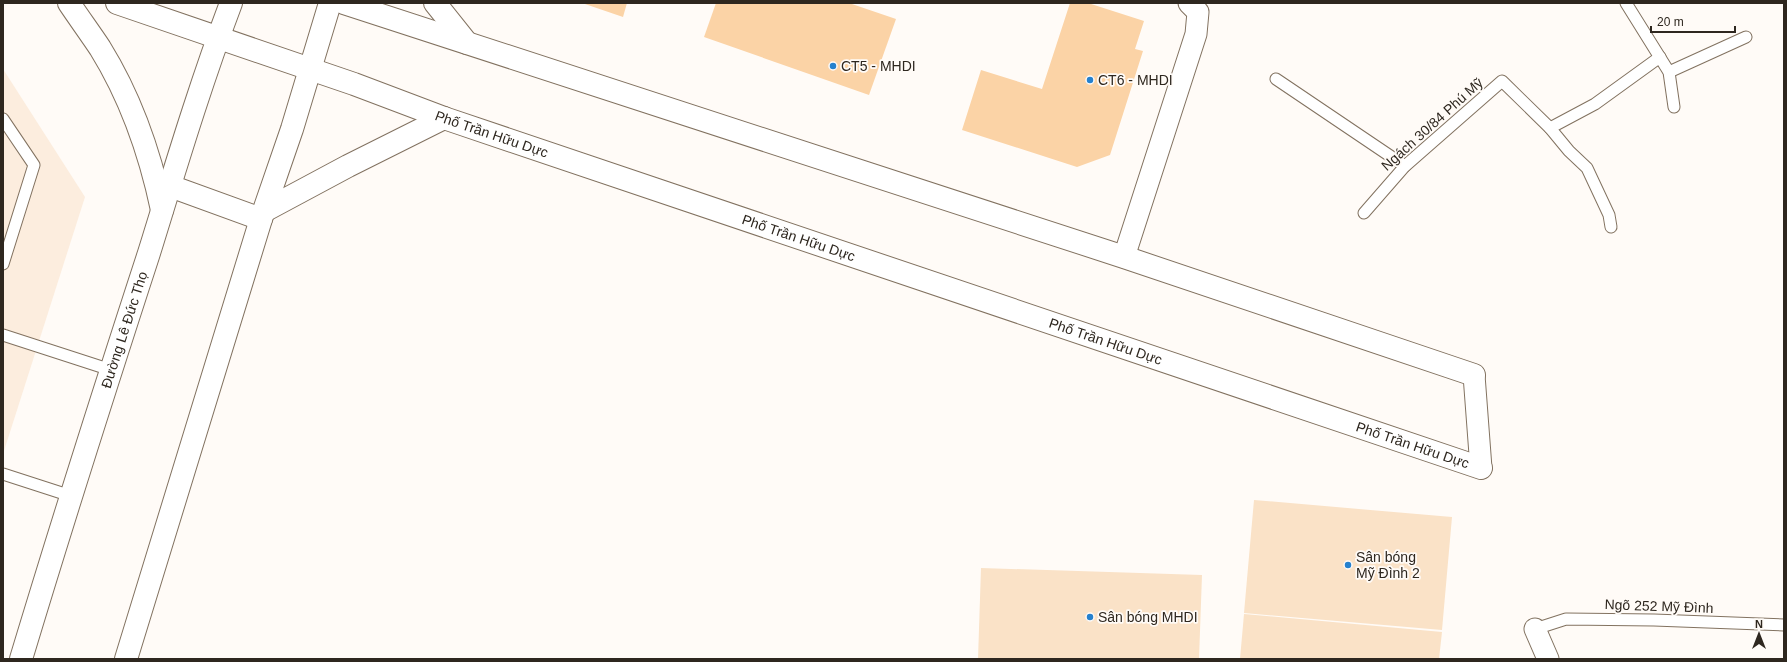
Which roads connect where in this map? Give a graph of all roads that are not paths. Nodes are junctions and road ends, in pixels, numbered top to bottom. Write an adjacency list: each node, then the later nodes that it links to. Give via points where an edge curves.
1 (69, 3): 22 (main road, via 101,49 129,104 143,138)
2 (117, 3): 10 (main road, Phố Trần Hữu Dực)
3 (232, 3): 10 (main road, Đường Lê Đức Thọ)
4 (330, 3): 13 (main road)
5 (344, 3): 11 (main road)
6 (435, 3): 11 (main road)
7 (1189, 3): 26 (street, via 1198,12 1196,34)
8 (1626, 3): 12 (lane)
9 (1746, 36): 14 (lane)
10 (218, 37): 13 (main road, Phố Trần Hữu Dực); 21 (main road, Đường Lê Đức Thọ)
11 (467, 43): 26 (main road)
12 (1660, 57): 14 (lane); 19 (lane, via 1595,104)
13 (309, 68): 17 (main road, Phố Trần Hữu Dực); 24 (main road, via 292,129)
14 (1669, 72): 16 (lane)
15 (1276, 79): 20 (lane)
16 (1674, 107)
17 (444, 118): 24 (main road, via 348,166); 31 (main road, Phố Trần Hữu Dực)
18 (3, 119): 27 (lane, via 34,165)
19 (1550, 128): 20 (lane, Ngách 30/84 Phú Mỹ, via 1502,81); 25 (lane, via 1587,168)
20 (1405, 166): 23 (lane, Ngách 30/84 Phú Mỹ)
21 (170, 186): 22 (main road, Đường Lê Đức Thọ); 24 (main road)
22 (162, 211): 29 (main road, Đường Lê Đức Thọ)
23 (1364, 213)
24 (262, 215): 37 (main road)
25 (1611, 227)
26 (1124, 258): 30 (main road)
27 (3, 264)
28 (3, 335): 29 (lane)
29 (111, 370): 33 (main road, Đường Lê Đức Thọ)
30 (1474, 375): 31 (street)
31 (1481, 468)
32 (3, 474): 33 (lane)
33 (71, 496): 36 (main road, Đường Lê Đức Thọ)
34 (1784, 625): 35 (lane, Ngõ 252 Mỹ Đình, via 1566,619)
35 (1535, 629): 38 (street)
36 (21, 659)
37 (126, 659)
38 (1548, 659)

